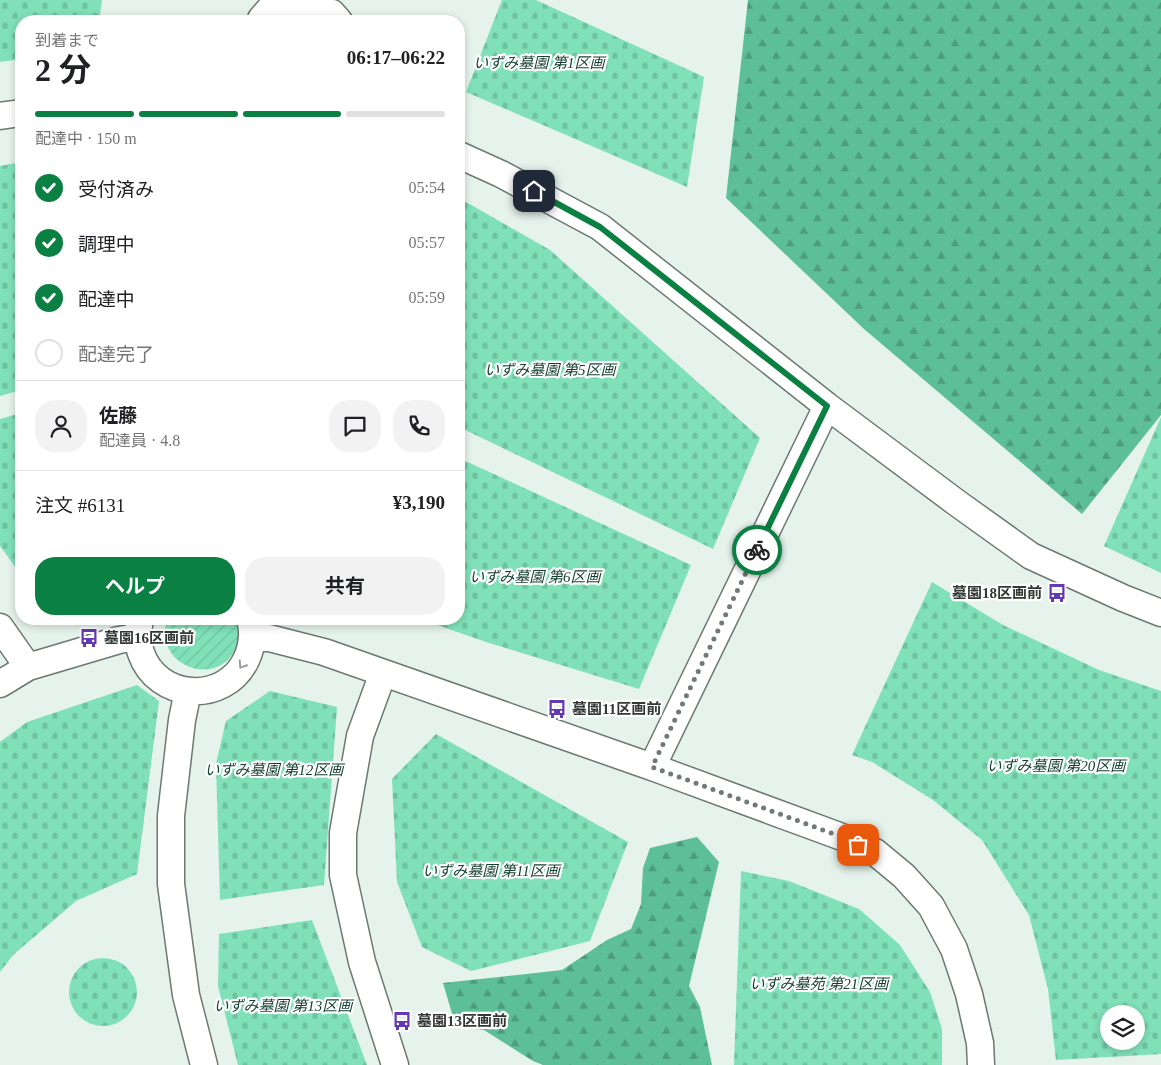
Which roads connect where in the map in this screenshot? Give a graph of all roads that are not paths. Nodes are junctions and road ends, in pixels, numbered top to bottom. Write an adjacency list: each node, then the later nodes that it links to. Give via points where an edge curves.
1 (264, 15): 2 (street, via 273,5)
2 (334, 15)
3 (15, 114): 4 (street)
4 (0, 116)
5 (465, 158): 6 (street, via 600,227)
6 (827, 406): 7 (street, via 1031,556); 15 (street)
7 (1161, 614)
8 (0, 627): 11 (street)
9 (139, 628): 11 (street, via 120,640); 14 (street, via 141,653 149,669 176,689)
10 (251, 628): 12 (street, via 269,638 324,652); 14 (street, one-way to 14, via 250,652 233,677 208,690)
11 (28, 667): 13 (street)
12 (383, 673): 15 (street); 17 (street, via 360,736 343,833 343,874 362,962)
13 (0, 684)
14 (188, 691): 16 (street, via 171,816 171,884 186,995)
15 (652, 767): 18 (street, via 842,837 874,852 904,876 931,906 954,949 969,994 980,1043)
16 (204, 1065)
17 (394, 1065)
18 (981, 1065)

